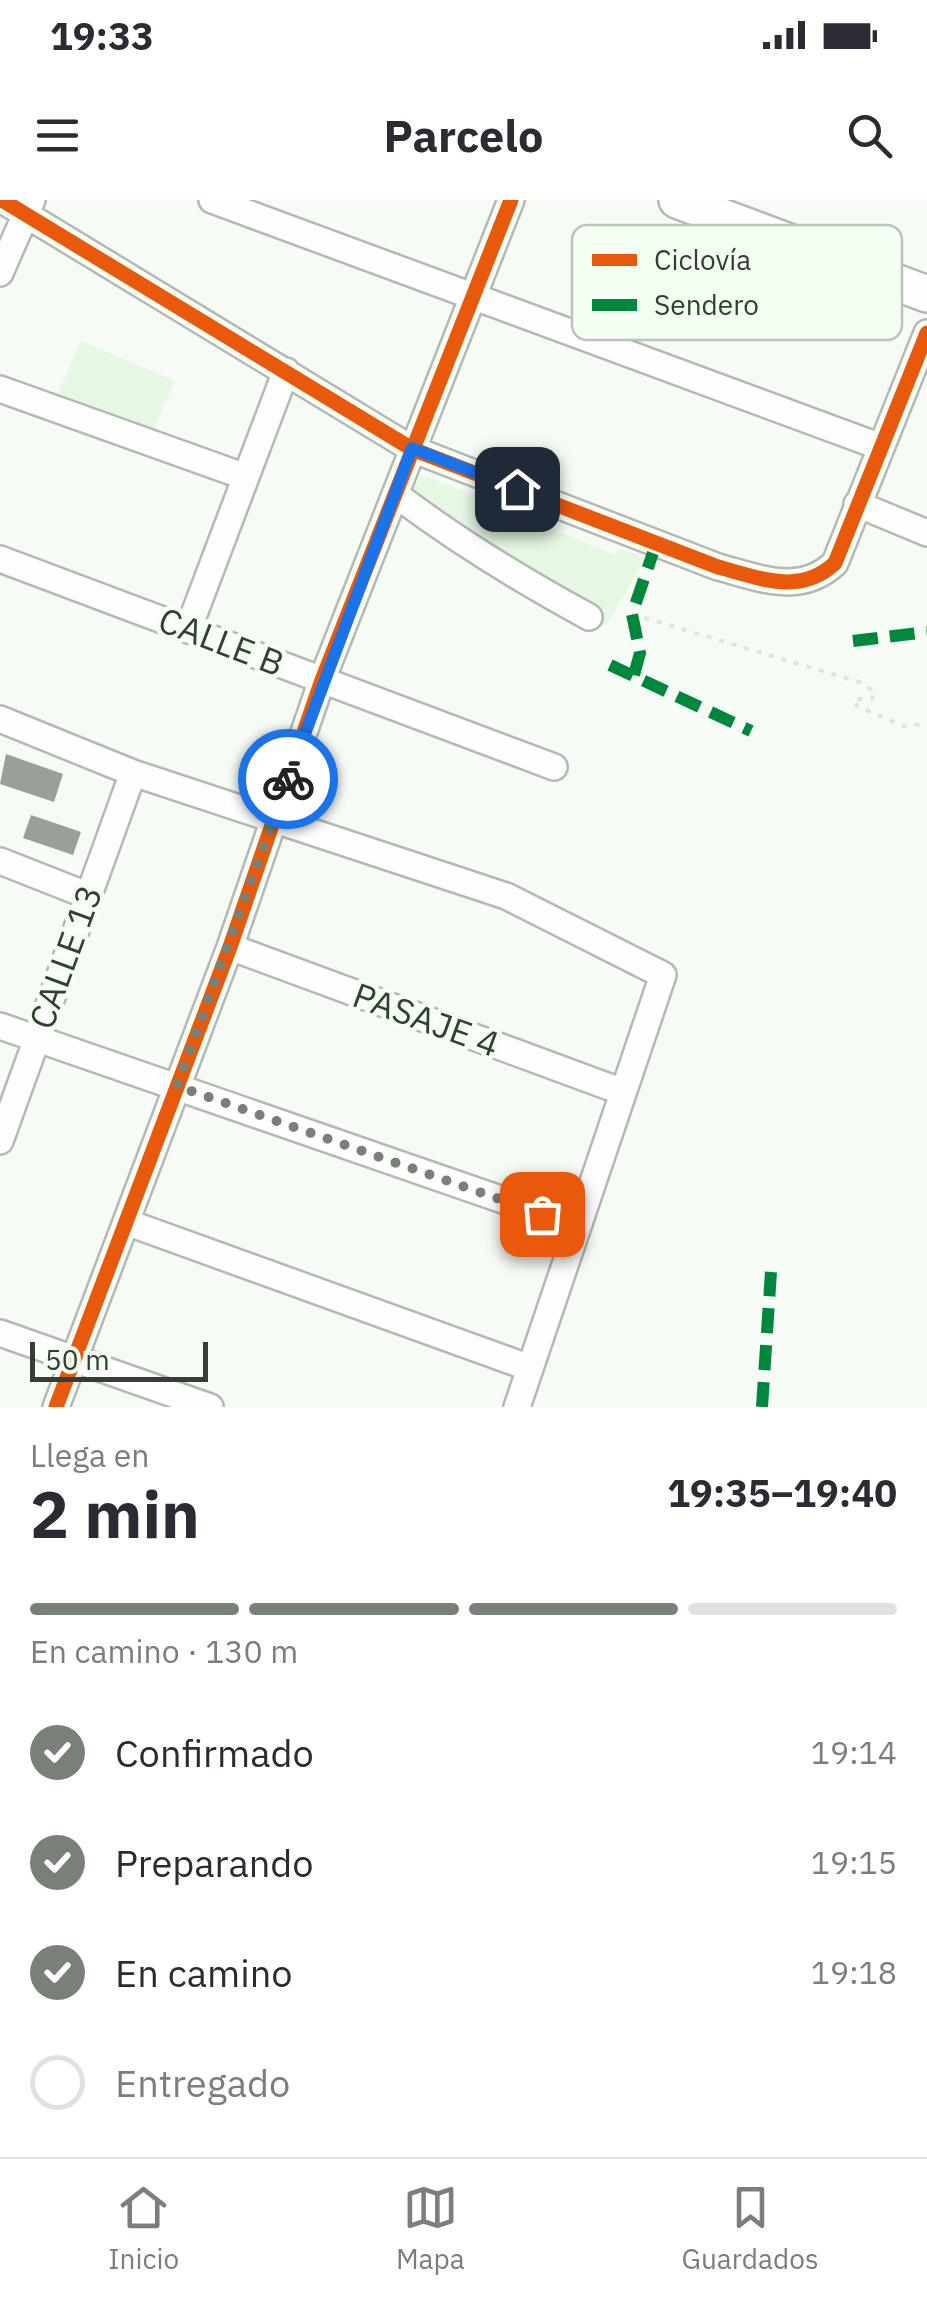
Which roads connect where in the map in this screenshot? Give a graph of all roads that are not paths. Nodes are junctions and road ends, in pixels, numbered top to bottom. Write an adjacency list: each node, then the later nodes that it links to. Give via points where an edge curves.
1 (2, 200): 5 (street)
2 (212, 200): 10 (street)
3 (511, 200): 10 (street)
4 (677, 200): 6 (street)
5 (29, 206): 7 (street); 14 (street)
6 (743, 225)
7 (0, 273)
8 (902, 285): 9 (street)
9 (927, 294)
10 (474, 296): 11 (street); 17 (street)
11 (572, 332)
12 (927, 333): 16 (street)
13 (593, 340): 16 (street)
14 (286, 371): 17 (street); 18 (street)
15 (0, 389): 18 (street)
16 (881, 447): 20 (street)
17 (412, 448): 19 (street); 20 (street, via 718,568 797,583 819,578 835,563)
18 (246, 477): 24 (street)
19 (395, 494): 23 (street, via 498,566); 25 (street)
20 (857, 504): 21 (street)
21 (927, 533)
22 (0, 560): 24 (street, CALLE B)
23 (589, 617)
24 (188, 630): 25 (street, CALLE B)
25 (322, 680): 27 (street, CALLE B); 29 (street)
26 (0, 719): 28 (street)
27 (554, 767)
28 (133, 773): 29 (street); 31 (street, CALLE 13)
29 (274, 820): 32 (street); 36 (street, via 506,896 662,976)
30 (0, 861): 31 (street)
31 (88, 896): 34 (street, CALLE 13)
32 (230, 947): 35 (street); 36 (street, PASAJE 4)
33 (0, 1026): 34 (street)
34 (37, 1040): 35 (street); 37 (street, CALLE 13)
35 (177, 1086): 38 (street); 39 (street)
36 (623, 1092): 39 (street)
37 (0, 1141)
38 (126, 1222): 41 (street); 42 (street)
39 (578, 1226): 42 (street)
40 (0, 1333): 41 (street)
41 (73, 1360): 43 (street); 44 (street)
42 (530, 1368): 45 (street)
43 (56, 1407)
44 (210, 1407)
45 (517, 1407)

